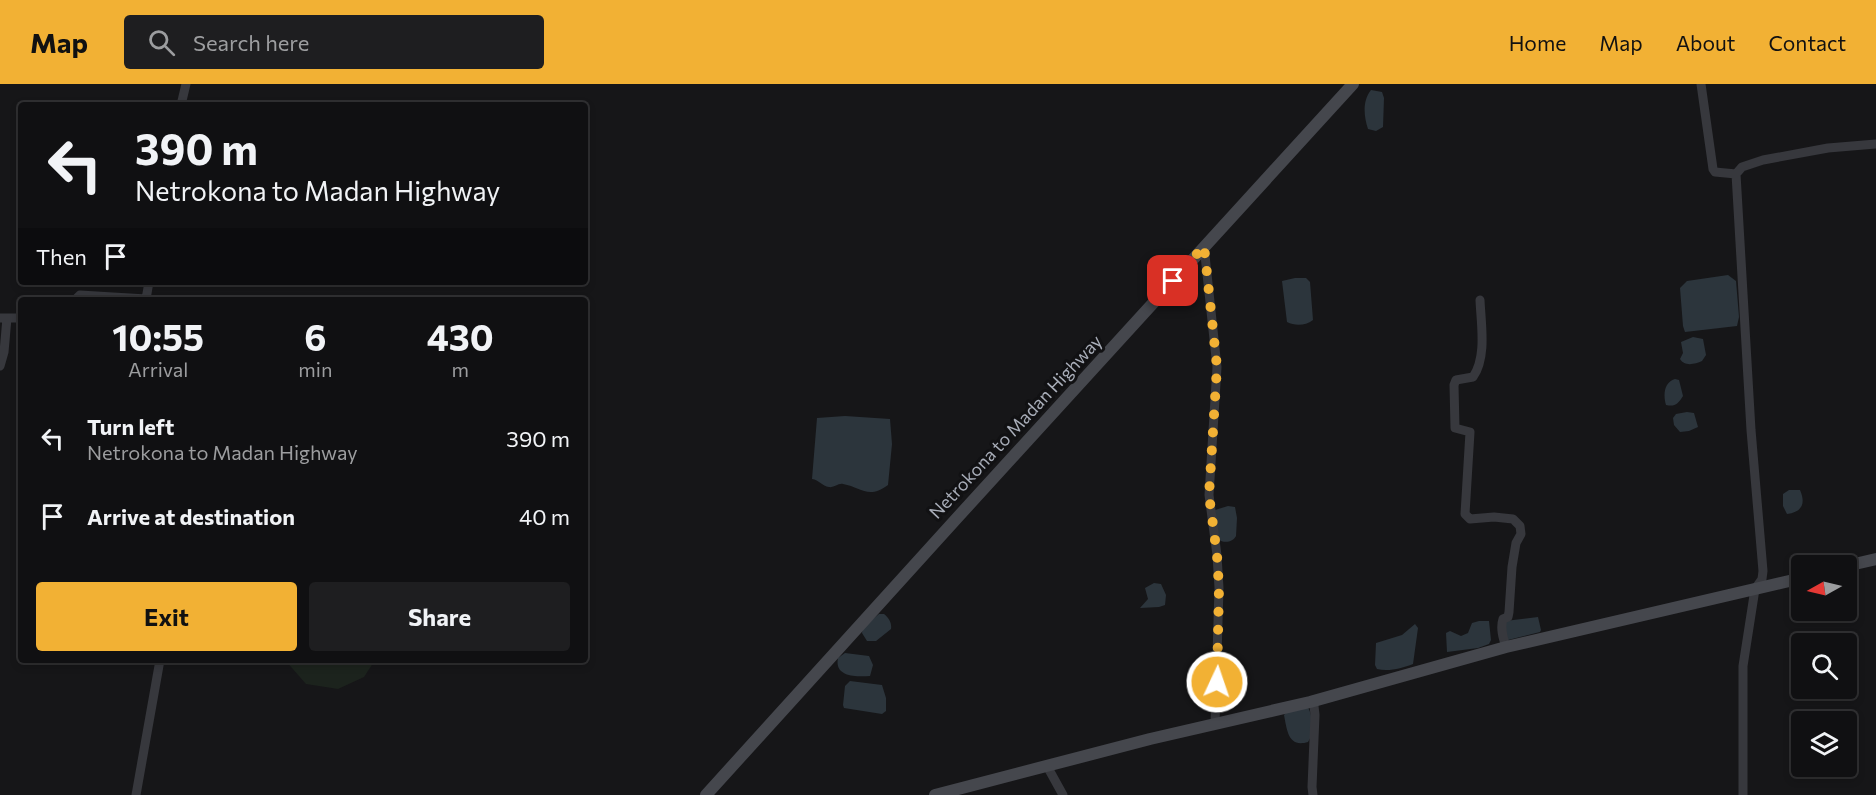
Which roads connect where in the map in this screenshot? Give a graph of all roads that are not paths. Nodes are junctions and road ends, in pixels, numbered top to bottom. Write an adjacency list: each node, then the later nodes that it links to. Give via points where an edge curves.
1 (186, 84): 4 (street)
2 (1353, 84): 7 (main road, Netrokona to Madan Highway)
3 (1701, 84): 6 (street, via 1713,169)
4 (182, 102)
5 (1876, 144): 6 (street, via 1763,160 1742,166)
6 (1736, 174): 16 (street, via 1763,571)
7 (1204, 246): 20 (street, via 1217,367 1209,495 1219,588); 23 (main road, Netrokona to Madan Highway)
8 (78, 297): 9 (street)
9 (106, 297)
10 (1480, 300): 17 (street, via 1479,368 1473,377 1456,380 1454,385 1455,428 1470,432 1466,514 1470,519 1513,519 1520,526 1509,612 1502,623)
11 (3, 318): 12 (street, via 4,352)
12 (0, 366)
13 (1876, 559): 14 (main road)
14 (1857, 563)
15 (1791, 581): 16 (main road)
16 (1755, 589): 17 (main road); 27 (street, via 1743,666)
17 (1506, 647): 19 (main road)
18 (159, 663): 22 (street)
19 (1310, 702): 20 (main road); 26 (street, via 1315,715)
20 (1215, 724): 21 (main road)
21 (1047, 766): 24 (main road); 25 (street)
22 (136, 795)
23 (706, 795)
24 (935, 795)
25 (1063, 795)
26 (1313, 795)
27 (1743, 795)

